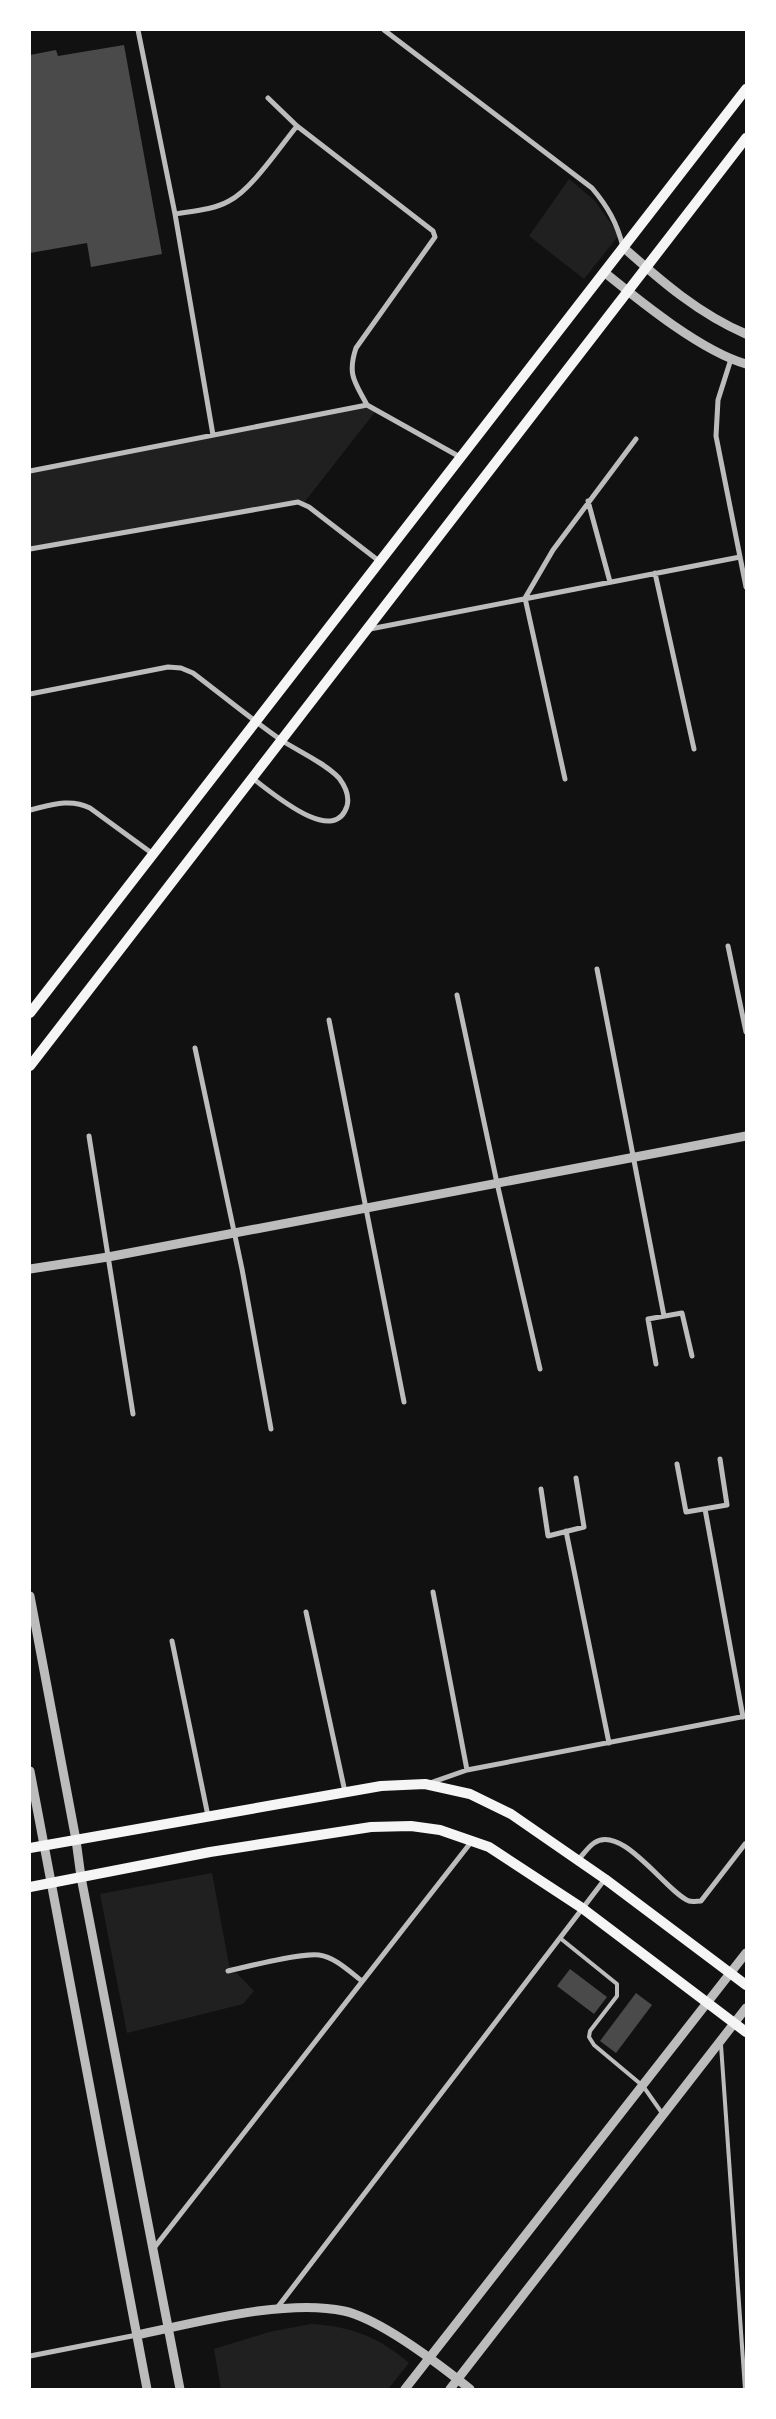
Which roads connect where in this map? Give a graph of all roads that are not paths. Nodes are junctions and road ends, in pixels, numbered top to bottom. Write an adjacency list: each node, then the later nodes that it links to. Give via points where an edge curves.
1 (138, 30): 7 (street)
2 (384, 30): 8 (street, via 592,188 617,225)
3 (746, 89): 8 (main road)
4 (268, 98): 5 (street)
5 (297, 126): 7 (street, via 242,193 212,208); 15 (street, via 433,231 435,237 356,348 351,364 354,380)
6 (746, 138): 9 (main road)
7 (176, 214): 16 (street)
8 (623, 247): 9 (street); 10 (main road)
9 (647, 268): 11 (main road); 12 (street, via 713,318)
10 (604, 272): 11 (street); 18 (main road)
11 (628, 291): 13 (street); 28 (main road)
12 (746, 334)
13 (731, 359): 14 (street); 22 (street, via 718,400 716,436)
14 (746, 364)
15 (367, 405): 16 (street); 18 (street)
16 (213, 435): 19 (street)
17 (636, 439): 20 (street)
18 (460, 457): 23 (main road)
19 (30, 471)
20 (588, 502): 25 (street); 27 (street, via 549,556)
21 (30, 549): 23 (street, via 298,502 310,507)
22 (740, 557): 24 (street); 26 (street)
23 (379, 561): 30 (main road)
24 (656, 573): 25 (street); 32 (street)
25 (610, 582): 27 (street)
26 (746, 587)
27 (525, 598): 28 (street); 34 (street)
28 (366, 629): 31 (main road)
29 (30, 694): 30 (street, via 168,667 181,668 193,673)
30 (256, 721): 31 (street); 36 (main road)
31 (281, 740): 33 (main road); 33 (street, via 343,783 348,794 347,806 340,816 330,821 304,815)
32 (694, 750)
33 (252, 778): 44 (main road)
34 (565, 779)
35 (30, 810): 36 (street, via 67,802 79,803)
36 (153, 854): 40 (main road)
37 (728, 946): 42 (street)
38 (597, 969): 47 (street)
39 (457, 995): 48 (street)
40 (30, 1013)
41 (329, 1020): 49 (street)
42 (746, 1032)
43 (195, 1048): 50 (street)
44 (30, 1066)
45 (89, 1136): 51 (street)
46 (746, 1136): 47 (street)
47 (633, 1157): 48 (street); 53 (street)
48 (497, 1183): 49 (street); 56 (street)
49 (366, 1208): 50 (street); 57 (street)
50 (234, 1233): 51 (street); 59 (street)
51 (108, 1257): 52 (street); 58 (street)
52 (30, 1269)
53 (664, 1316): 54 (street, via 682,1313); 55 (street, via 648,1319)
54 (692, 1356)
55 (656, 1364)
56 (540, 1369)
57 (404, 1402)
58 (133, 1414)
59 (271, 1429)
60 (720, 1459): 64 (street, via 727,1505)
61 (677, 1464): 64 (street, via 686,1512)
62 (576, 1478): 65 (street, via 584,1527)
63 (541, 1490): 65 (street, via 548,1536)
64 (706, 1509): 70 (street)
65 (566, 1532): 71 (street)
66 (433, 1592): 72 (street)
67 (30, 1596): 78 (street)
68 (306, 1612): 75 (street)
69 (172, 1642): 76 (street)
70 (744, 1716): 71 (street)
71 (609, 1743): 72 (street)
72 (467, 1770): 74 (street)
73 (30, 1771): 80 (street)
74 (425, 1784): 75 (main road); 82 (main road, via 470,1794 510,1814)
75 (345, 1792): 76 (main road)
76 (208, 1816): 78 (main road)
77 (473, 1839): 83 (main road, via 411,1826 371,1827 210,1852); 87 (main road); 92 (street)
78 (76, 1840): 80 (main road); 83 (street)
79 (746, 1844): 82 (street, via 701,1901 691,1902 680,1896 646,1862 620,1844 606,1839 595,1842)
80 (44, 1845): 81 (main road); 85 (street)
81 (30, 1848)
82 (578, 1860): 84 (main road)
83 (81, 1877): 85 (main road); 101 (street)
84 (605, 1878): 87 (street); 91 (main road)
85 (51, 1883): 86 (main road); 104 (street)
86 (30, 1887)
87 (582, 1908): 88 (street); 94 (main road)
88 (560, 1938): 99 (lane, via 617,1984 616,1996 589,2037); 102 (street)
89 (746, 1953): 91 (street)
90 (228, 1971): 92 (street, via 320,1955 335,1961)
91 (730, 1973): 93 (main road); 94 (street)
92 (362, 1981): 101 (street)
93 (746, 1985)
94 (708, 2002): 96 (main road); 99 (street)
95 (746, 2008): 96 (street)
96 (734, 2023): 97 (main road); 98 (street)
97 (746, 2032)
98 (720, 2042): 100 (street); 113 (lane)
99 (642, 2086): 100 (lane); 106 (street)
100 (663, 2115): 107 (street)
101 (154, 2248): 103 (street)
102 (276, 2309): 103 (street); 106 (street, via 345,2311 369,2320)
103 (169, 2328): 104 (street); 109 (street)
104 (137, 2335): 105 (street); 108 (street)
105 (30, 2356)
106 (429, 2358): 107 (street); 110 (street)
107 (458, 2379): 111 (street); 112 (street)
108 (148, 2389)
109 (180, 2389)
110 (405, 2389)
111 (450, 2389)
112 (470, 2389)
113 (745, 2389)

